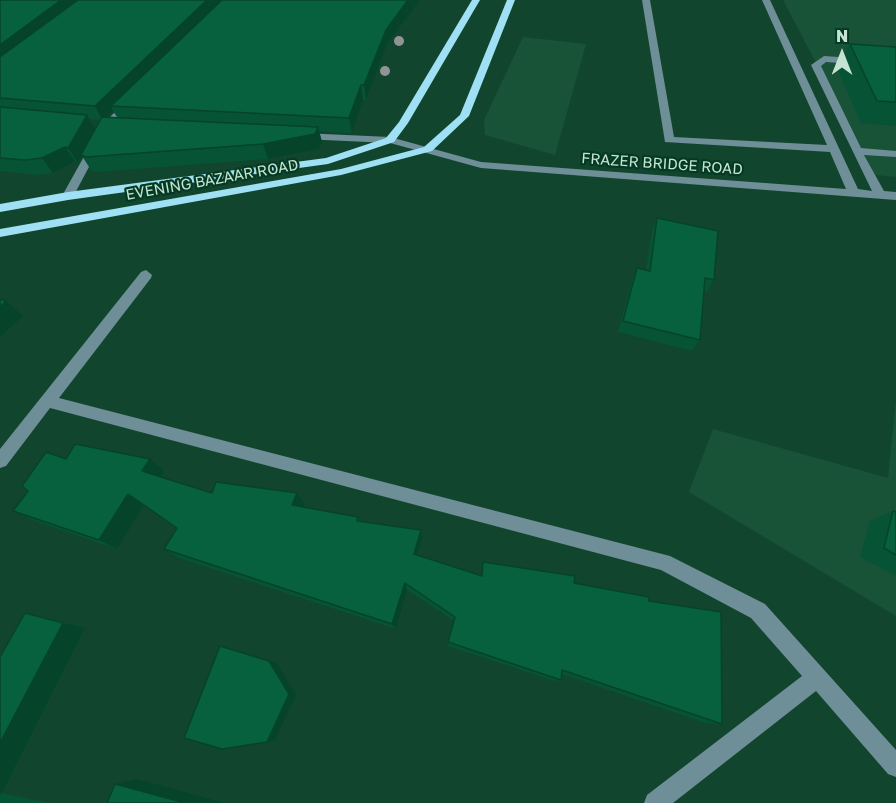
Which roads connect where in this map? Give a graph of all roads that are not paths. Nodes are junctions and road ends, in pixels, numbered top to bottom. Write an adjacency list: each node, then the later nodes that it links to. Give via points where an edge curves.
1 (476, 0): 11 (main road, via 404,123)
2 (511, 0): 12 (main road, via 464,116)
3 (646, 0): 13 (street, via 669,140)
4 (766, 0): 13 (street)
5 (896, 64): 14 (street, via 824,59 816,64)
6 (140, 93): 8 (street)
7 (94, 125): 8 (street)
8 (106, 126): 9 (street); 18 (street)
9 (118, 127)
10 (295, 136): 11 (street, FRAZER BRIDGE ROAD)
11 (390, 140): 12 (street, FRAZER BRIDGE ROAD); 18 (main road, EVENING BAZAAR ROAD, via 328,161)
12 (428, 149): 16 (street, FRAZER BRIDGE ROAD, via 481,165); 21 (main road, EVENING BAZAAR ROAD, via 341,172)
13 (832, 149): 16 (street)
14 (858, 151): 15 (street); 17 (street)
15 (896, 153)
16 (854, 193): 17 (street, FRAZER BRIDGE ROAD)
17 (880, 195): 19 (street, FRAZER BRIDGE ROAD)
18 (68, 196): 20 (main road, EVENING BAZAAR ROAD)
19 (896, 196)
20 (0, 208)
21 (0, 233)
22 (146, 275): 23 (street)
23 (47, 401): 24 (street); 25 (street, via 664,562 758,610)
24 (0, 461)
25 (817, 677): 26 (street); 27 (street)
26 (896, 766)
27 (655, 803)

